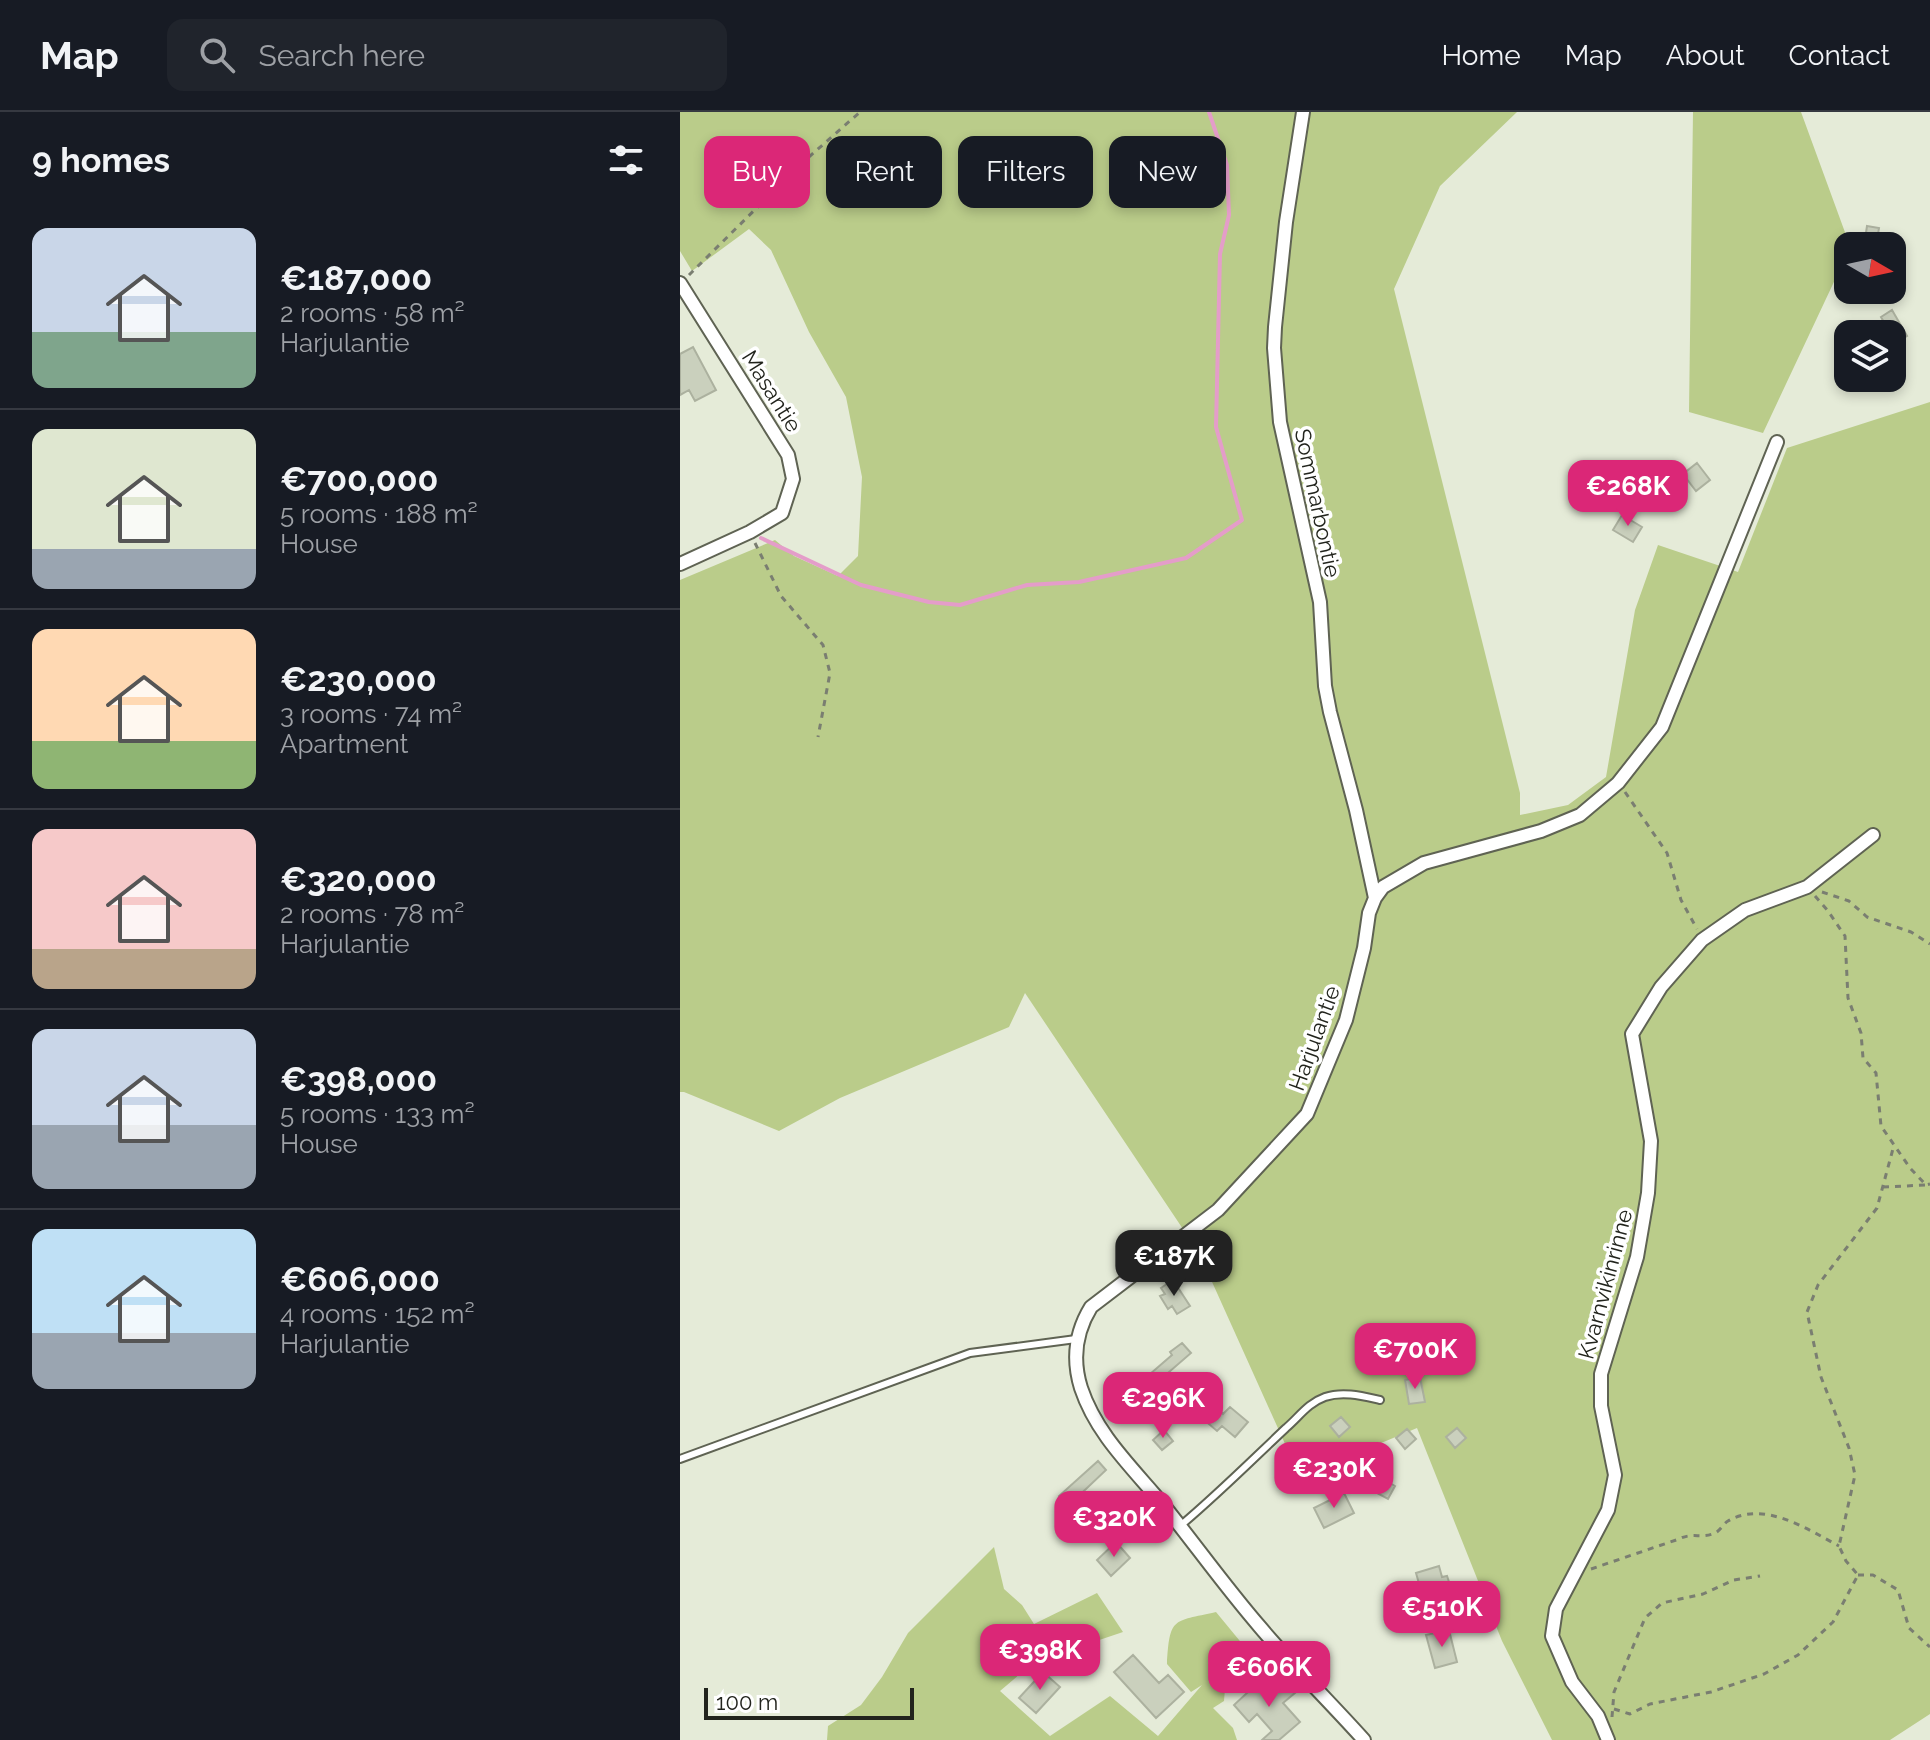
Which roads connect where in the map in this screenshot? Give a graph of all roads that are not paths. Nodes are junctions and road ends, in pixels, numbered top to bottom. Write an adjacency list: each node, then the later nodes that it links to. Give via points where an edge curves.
1 (1303, 112): 6 (street, Sommarbontie, via 1275,327 1277,395 1320,602 1327,699)
2 (680, 283): 4 (street, Masantie, via 788,455 793,479 782,513)
3 (1777, 442): 6 (street, via 1662,727 1618,783 1580,815 1424,863 1383,887)
4 (680, 564)
5 (1873, 835): 11 (street, Kvarnvikinrinne, via 1807,887 1745,910 1702,940 1661,987 1632,1034 1651,1141 1637,1257 1601,1374 1601,1406 1615,1475 1608,1510 1556,1609 1552,1636 1572,1682)
6 (1375, 898): 7 (street, Harjulantie, via 1346,1020 1307,1114 1218,1210 1091,1307)
7 (1076, 1339): 9 (lane, via 970,1353); 10 (street, via 1076,1367 1094,1419)
8 (1380, 1400): 10 (lane, via 1339,1395 1309,1405)
9 (680, 1459)
10 (1180, 1526): 12 (street, via 1260,1627)
11 (1608, 1738)
12 (1364, 1740)

